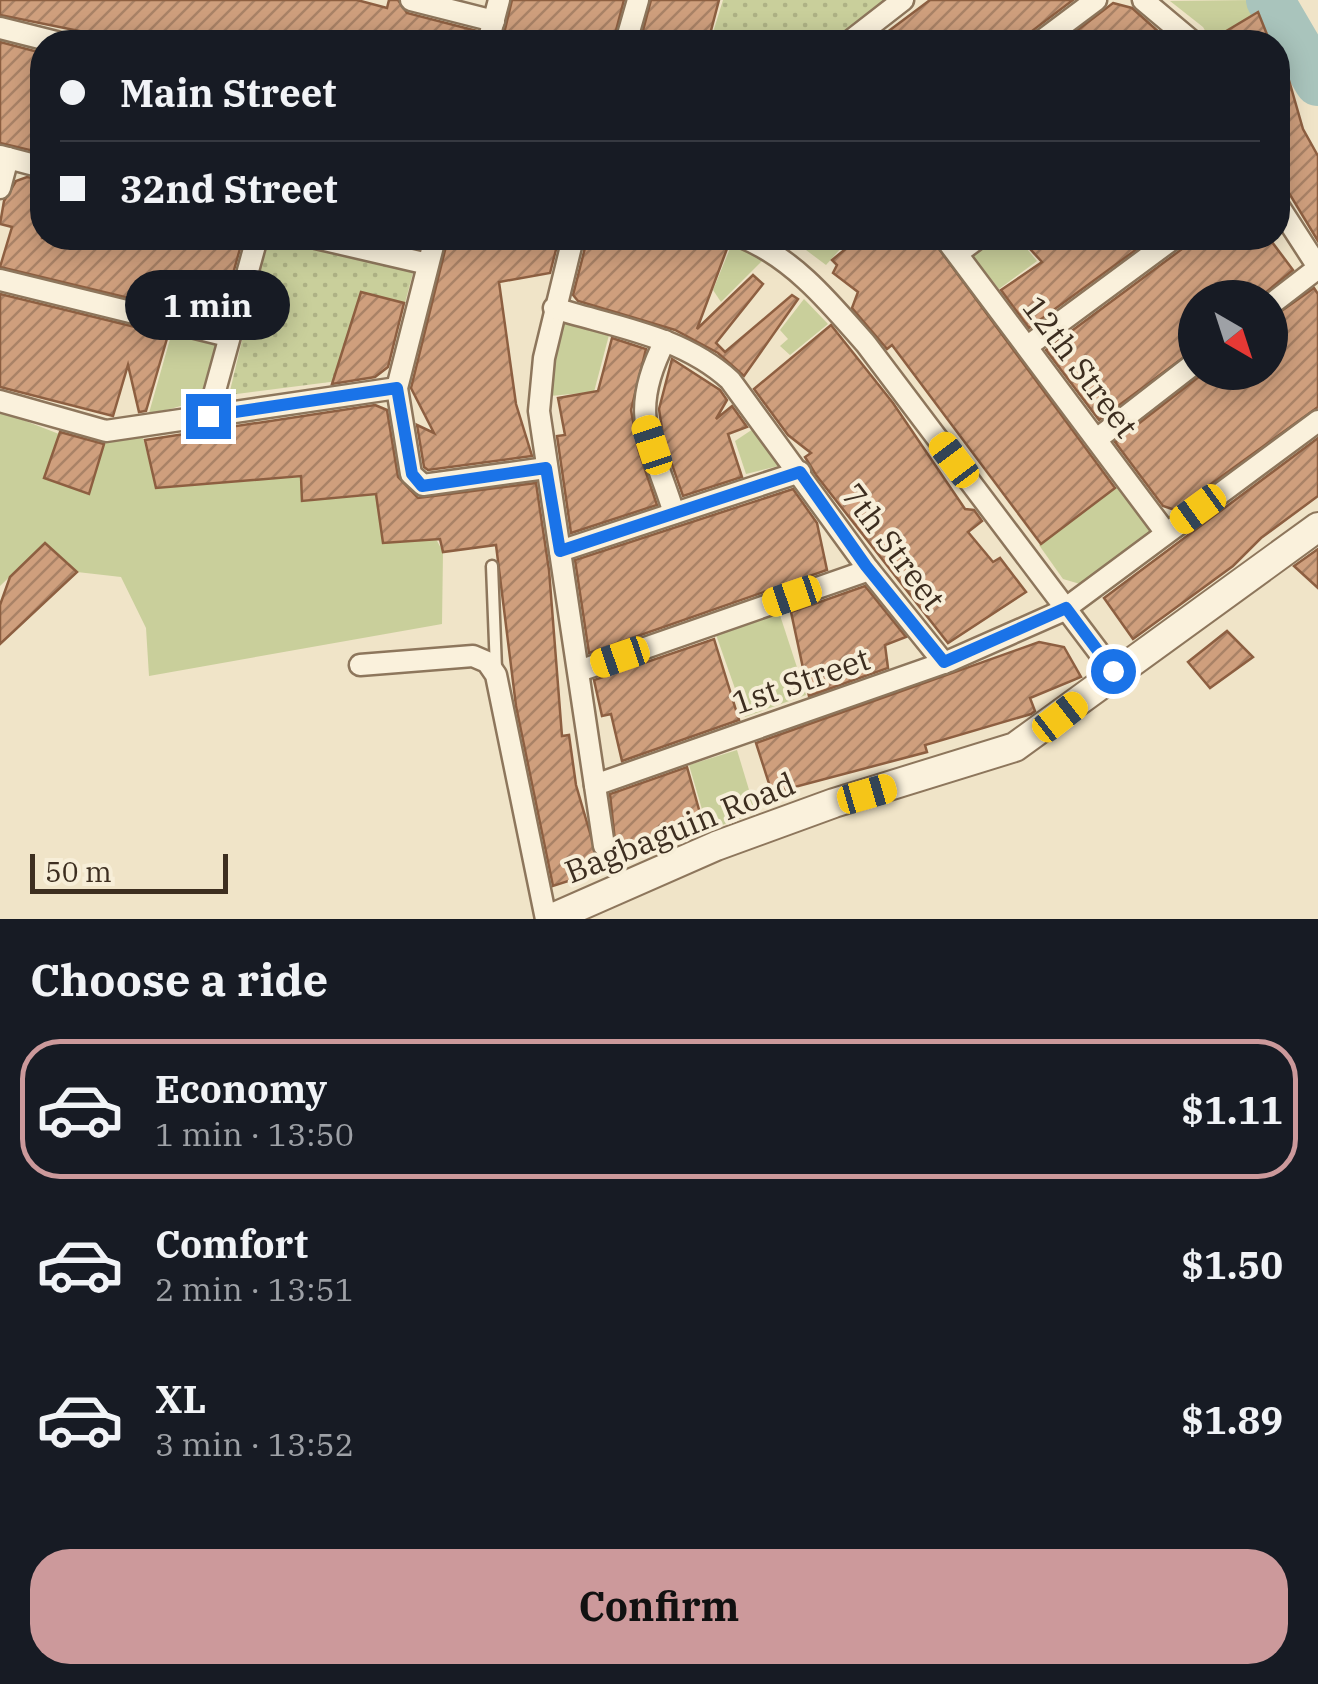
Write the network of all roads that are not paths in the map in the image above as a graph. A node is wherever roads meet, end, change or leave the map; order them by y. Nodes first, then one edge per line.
1 (411, 0) edge
2 (638, 0) edge
3 (902, 0) edge
4 (1096, 0) edge
5 (1143, 0) edge
6 (496, 10) edge
7 (0, 28) edge
8 (629, 30) edge
9 (864, 30) edge
10 (1056, 30) edge
11 (1179, 30) edge
12 (30, 36) edge
13 (4, 157) edge
14 (30, 164) edge
15 (0, 188) edge
16 (1290, 224) edge
17 (253, 250) edge
18 (368, 250) edge
19 (432, 250) edge
20 (570, 250) edge
21 (770, 250) edge
22 (955, 250) edge
23 (1158, 250) edge
24 (428, 264) junction
25 (1318, 267) edge
26 (0, 280) edge
27 (1288, 291) edge
28 (554, 308) junction
29 (228, 336) junction
30 (665, 341) junction
31 (1028, 346) junction
32 (1178, 376) edge
33 (397, 388) junction
34 (0, 401) edge
35 (208, 416) junction
36 (1318, 421) edge
37 (1097, 438) junction
38 (546, 468) junction
39 (800, 472) junction
40 (674, 513) junction
41 (1318, 527) edge
42 (1166, 533) junction
43 (560, 551) junction
44 (492, 566) dead end
45 (869, 570) junction
46 (1066, 608) junction
47 (944, 662) junction
48 (360, 664) dead end
49 (579, 671) junction
50 (496, 675) junction
51 (1116, 675) junction
52 (596, 785) junction
53 (604, 846) dead end
54 (548, 919) edge

1 - 6 street
2 - 8 street
3 - 9 street
4 - 10 street
5 - 11 street
7 - 12 street
13 - 14 street
13 - 15 street
16 - 25 street
17 - 29 street
18 - 24 street
19 - 24 street
20 - 28 street
21 - 46 street
22 - 31 street, 12th Street
23 - 31 street
24 - 33 street
25 - 27 street
26 - 29 street
28 - 30 street, 7th Street
28 - 38 street
29 - 35 street
30 - 39 street, 7th Street
30 - 40 street
31 - 37 street, 12th Street
32 - 37 street
33 - 35 street
33 - 38 street
34 - 35 street
36 - 42 street, 1st Street
37 - 42 street, 12th Street
38 - 43 street
39 - 40 street
39 - 45 street, 7th Street
40 - 43 street
41 - 51 street, Bagbaguin Road
42 - 46 street, 1st Street
43 - 49 street
44 - 50 lane
45 - 47 street, 7th Street
45 - 49 street
46 - 47 street, 1st Street
46 - 51 street
47 - 52 street, 1st Street
48 - 50 street
49 - 52 street
50 - 54 street
51 - 54 street, Bagbaguin Road
52 - 53 street

